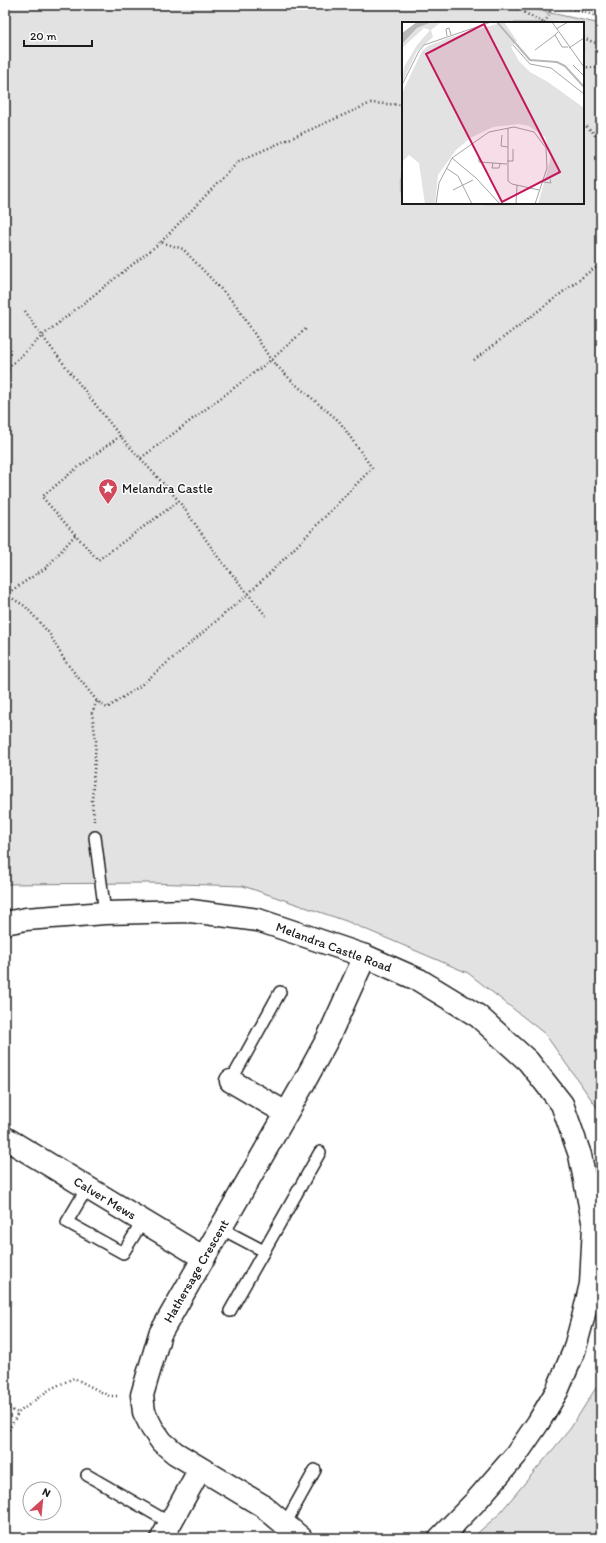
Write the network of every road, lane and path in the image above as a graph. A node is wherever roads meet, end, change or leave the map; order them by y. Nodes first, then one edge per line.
1 (510, 5) edge
2 (553, 5) edge
3 (558, 5) edge
4 (601, 18) edge
5 (542, 22) edge
6 (544, 22) edge
7 (584, 38) edge
8 (601, 45) edge
9 (584, 66) edge
10 (601, 68) edge
11 (402, 104) edge
12 (584, 125) edge
13 (601, 144) edge
14 (161, 242) junction
15 (601, 266) edge
16 (25, 311) dead end
17 (307, 328) dead end
18 (42, 336) junction
19 (271, 360) junction
20 (474, 360) dead end
21 (5, 371) edge
22 (120, 436) junction
23 (140, 458) junction
24 (179, 501) junction
25 (76, 534) junction
26 (5, 594) edge
27 (248, 594) junction
28 (267, 617) dead end
29 (97, 701) junction
30 (95, 837) joint
31 (105, 913) junction
32 (5, 923) edge
33 (365, 956) junction
34 (280, 992) dead end
35 (231, 1081) joint
36 (286, 1113) junction
37 (5, 1138) edge
38 (320, 1152) dead end
39 (87, 1188) junction
40 (143, 1221) junction
41 (220, 1228) junction
42 (264, 1251) junction
43 (204, 1258) junction
44 (230, 1311) dead end
45 (142, 1395) junction
46 (5, 1407) edge
47 (18, 1413) junction
48 (5, 1437) edge
49 (200, 1468) junction
50 (315, 1470) dead end
51 (87, 1475) dead end
52 (285, 1524) junction
53 (166, 1531) edge
54 (301, 1538) edge
55 (440, 1538) edge

1 - 5 path
2 - 6 path
3 - 4 path
7 - 8 path
9 - 10 path
11 - 14 path
12 - 13 path
14 - 18 path
14 - 19 path
15 - 20 path
16 - 18 path
17 - 19 path
18 - 21 path
18 - 22 path
19 - 23 path
19 - 27 path
22 - 23 path
22 - 25 path
23 - 24 path
24 - 25 path
24 - 27 path
25 - 26 path
26 - 29 path
27 - 28 path
27 - 29 path
29 - 30 path
30 - 31 lane
31 - 32 street, Melandra Castle Road
31 - 33 street, Melandra Castle Road
33 - 36 street, Hathersage Crescent
33 - 55 street, Melandra Castle Road
34 - 35 lane
35 - 36 street
36 - 41 street, Hathersage Crescent
37 - 39 street, Calver Mews
38 - 42 lane
39 - 40 street, Calver Mews
39 - 40 lane
40 - 43 street, Calver Mews
41 - 42 lane
41 - 43 street, Hathersage Crescent
42 - 44 lane
43 - 45 street, Hathersage Crescent
45 - 47 path
45 - 49 street, Hathersage Crescent
46 - 47 path
47 - 48 path
49 - 52 street, Hathersage Crescent
49 - 53 street
50 - 52 lane
51 - 53 lane
52 - 54 street, Hathersage Crescent

